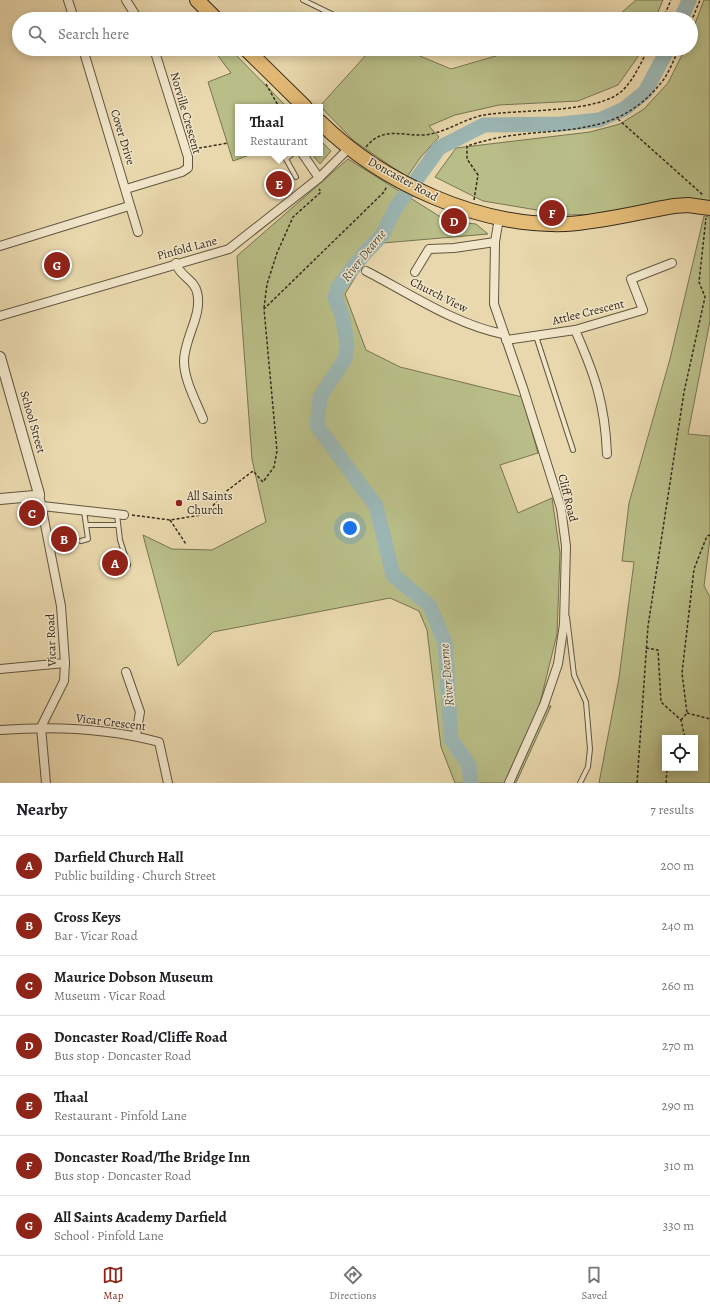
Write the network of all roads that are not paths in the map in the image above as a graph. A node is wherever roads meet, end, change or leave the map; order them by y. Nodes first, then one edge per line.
1 (78, 0) edge
2 (126, 0) edge
3 (197, 0) edge
4 (303, 0) edge
5 (69, 1) edge
6 (72, 12) edge
7 (134, 12) edge
8 (209, 12) edge
9 (328, 12) edge
10 (85, 56) edge
11 (156, 56) edge
12 (253, 56) edge
13 (301, 104) edge
14 (323, 125) edge
15 (354, 151) junction
16 (290, 156) edge
17 (304, 156) edge
18 (296, 177) dead end
19 (316, 180) junction
20 (126, 189) junction
21 (708, 205) edge
22 (130, 206) junction
23 (499, 218) junction
24 (138, 232) dead end
25 (495, 242) junction
26 (0, 246) edge
27 (672, 263) dead end
28 (176, 264) junction
29 (366, 271) dead end
30 (415, 272) dead end
31 (0, 316) edge
32 (575, 330) junction
33 (536, 336) junction
34 (505, 337) junction
35 (0, 357) edge
36 (203, 419) dead end
37 (573, 450) dead end
38 (607, 454) dead end
39 (39, 494) junction
40 (0, 499) edge
41 (42, 506) junction
42 (84, 511) junction
43 (121, 514) joint
44 (118, 524) junction
45 (86, 525) junction
46 (81, 542) dead end
47 (128, 565) dead end
48 (564, 611) junction
49 (64, 663) junction
50 (0, 669) edge
51 (126, 672) dead end
52 (41, 727) junction
53 (0, 730) edge
54 (136, 736) junction
55 (46, 783) edge
56 (168, 783) edge
57 (509, 783) edge
58 (580, 783) edge

1 - 5 street
2 - 7 street
3 - 8 highway
4 - 9 lane
5 - 6 street
10 - 20 street, Cover Drive
11 - 20 street, Norville Crescent
12 - 13 highway
14 - 15 highway, Doncaster Road
15 - 19 street, Pinfold Lane
15 - 23 highway, Doncaster Road
16 - 18 lane
17 - 19 street
19 - 28 street, Pinfold Lane
20 - 22 street, Cover Drive
21 - 23 highway, Doncaster Road
22 - 24 street, Cover Drive
22 - 26 street
23 - 25 street, Cliff Road
25 - 30 street
25 - 34 street, Cliff Road
27 - 32 street, Attlee Crescent
28 - 31 street, Pinfold Lane
28 - 36 street
29 - 34 street, Church View
32 - 33 street, Attlee Crescent
32 - 38 street
33 - 34 street, Attlee Crescent
33 - 37 lane
34 - 48 street, Cliff Road
35 - 39 street, School Street
39 - 40 street
39 - 41 street, Vicar Road
41 - 42 street
41 - 49 street, Vicar Road
42 - 43 street
42 - 45 lane
43 - 44 lane
44 - 45 lane
44 - 47 lane
45 - 46 lane
48 - 57 street, Cliff Road
48 - 58 lane
49 - 50 street
49 - 52 street, Vicar Road
51 - 54 street
52 - 53 street, Vicar Crescent
52 - 54 street, Vicar Crescent
52 - 55 street
54 - 56 street, Vicar Crescent

